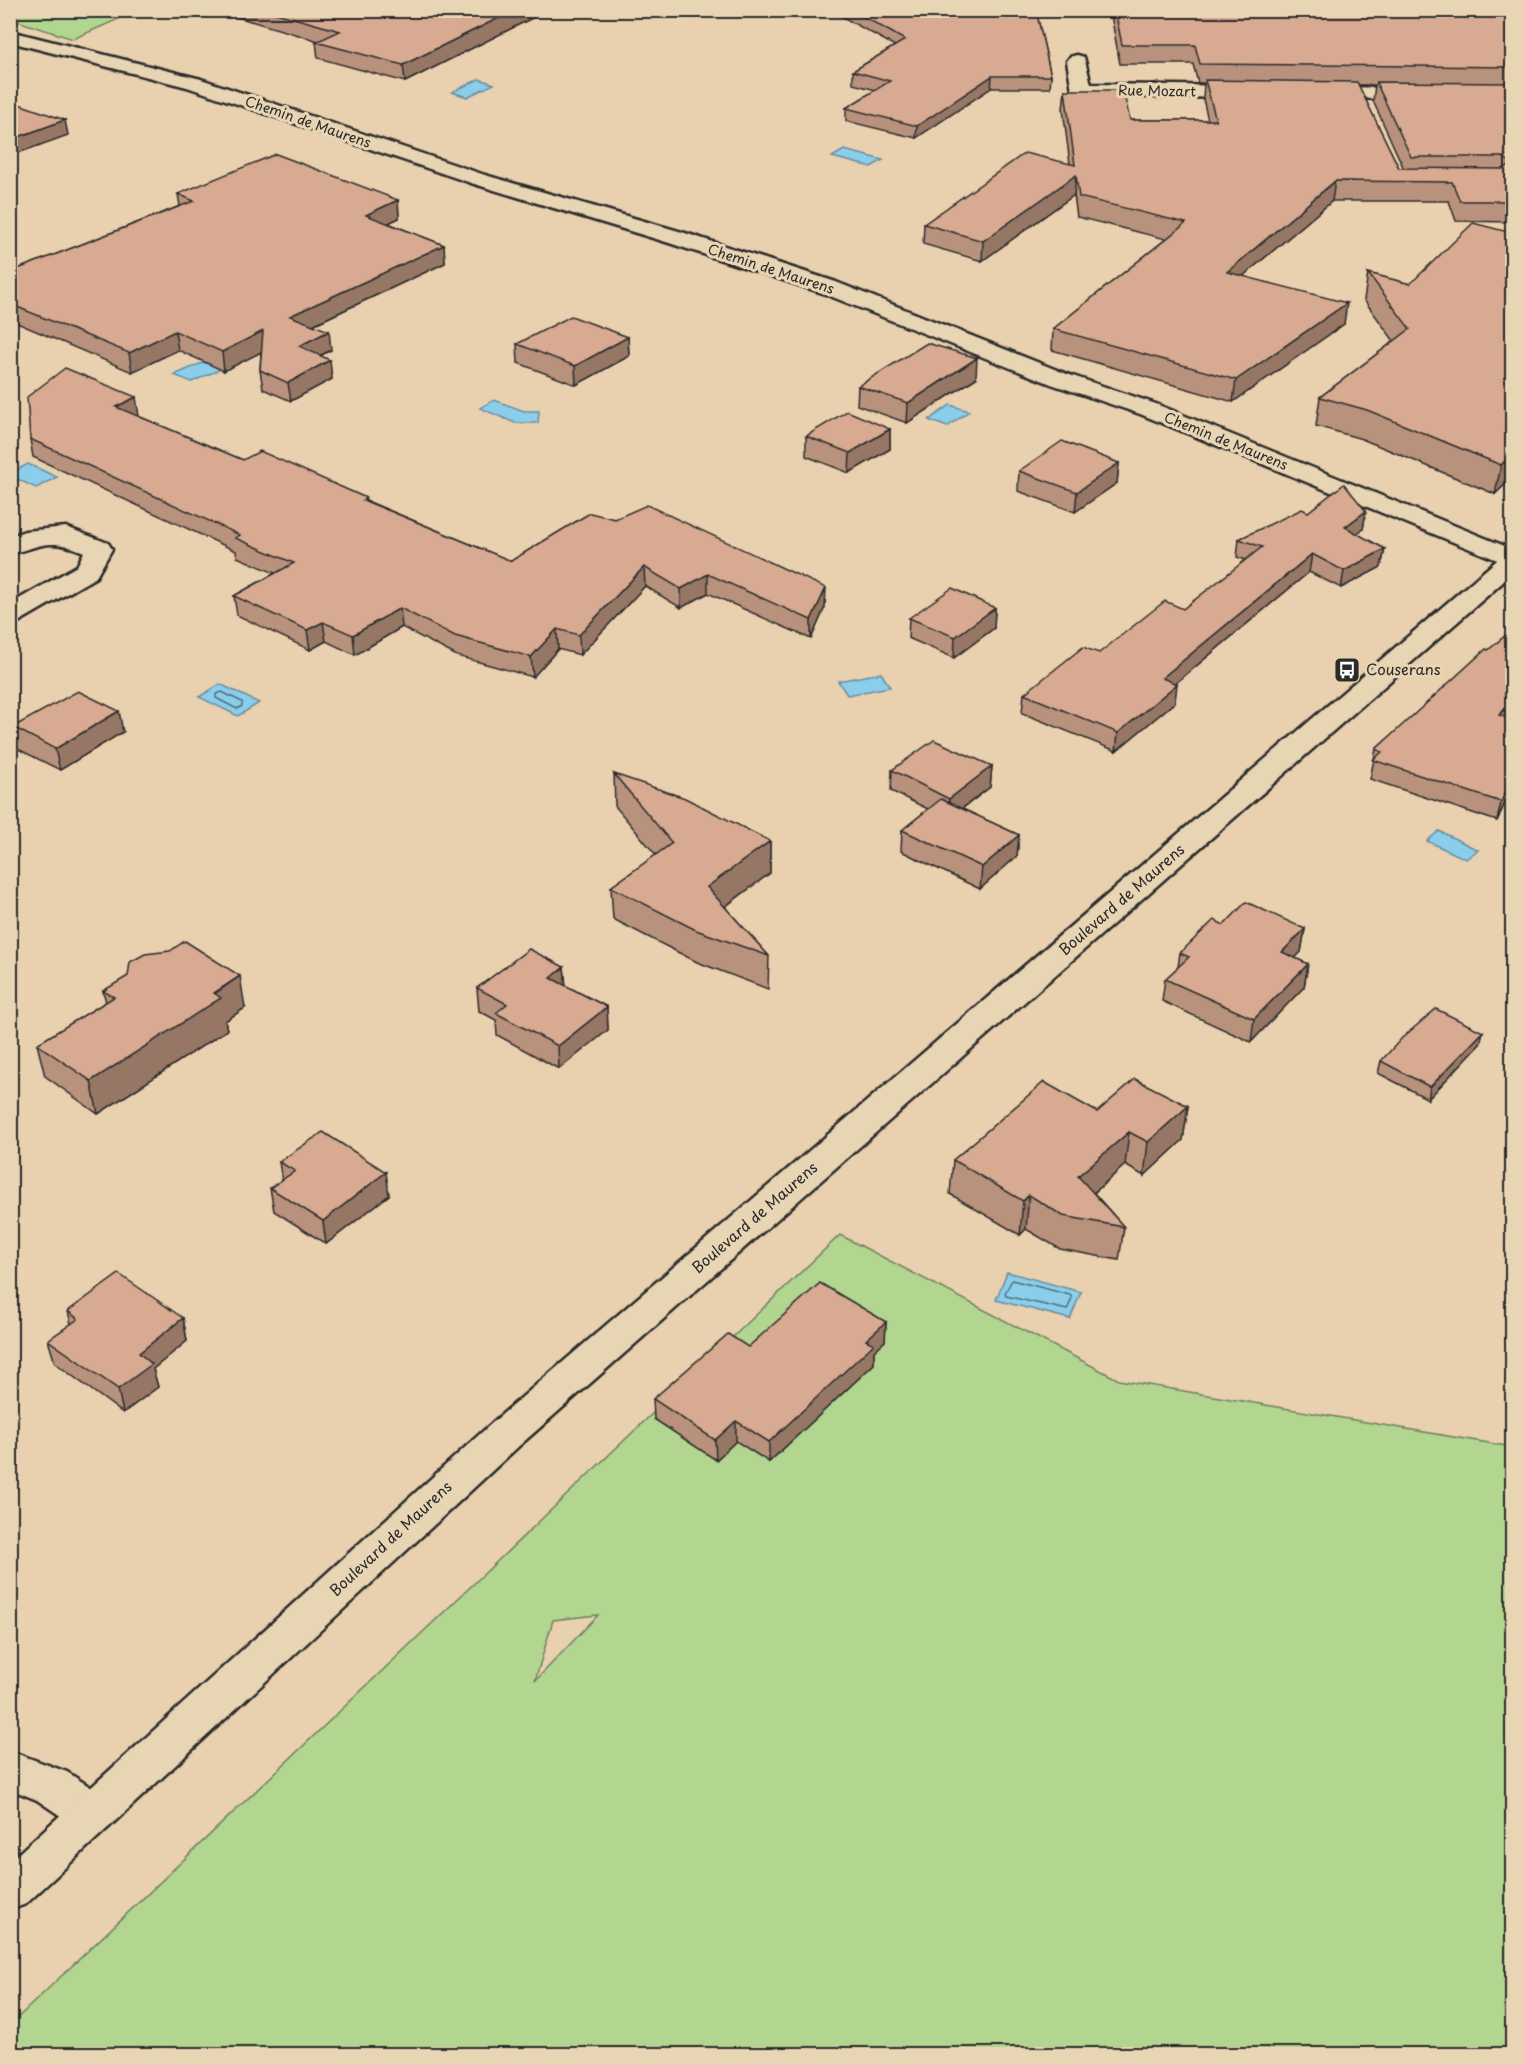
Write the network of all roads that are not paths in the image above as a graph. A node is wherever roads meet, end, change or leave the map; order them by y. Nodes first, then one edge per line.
1 (10, 36) edge
2 (1077, 62) dead end
3 (1268, 93) edge
4 (1302, 93) edge
5 (1442, 94) edge
6 (18, 542) edge
7 (1512, 560) edge
8 (10, 615) edge
9 (10, 1770) edge
10 (93, 1813) junction
11 (10, 1890) edge

1 - 7 street, Chemin de Maurens
2 - 3 street, Rue Mozart
4 - 5 street
6 - 8 street
7 - 10 street, Boulevard de Maurens
9 - 10 street
10 - 11 street, Boulevard de Maurens

